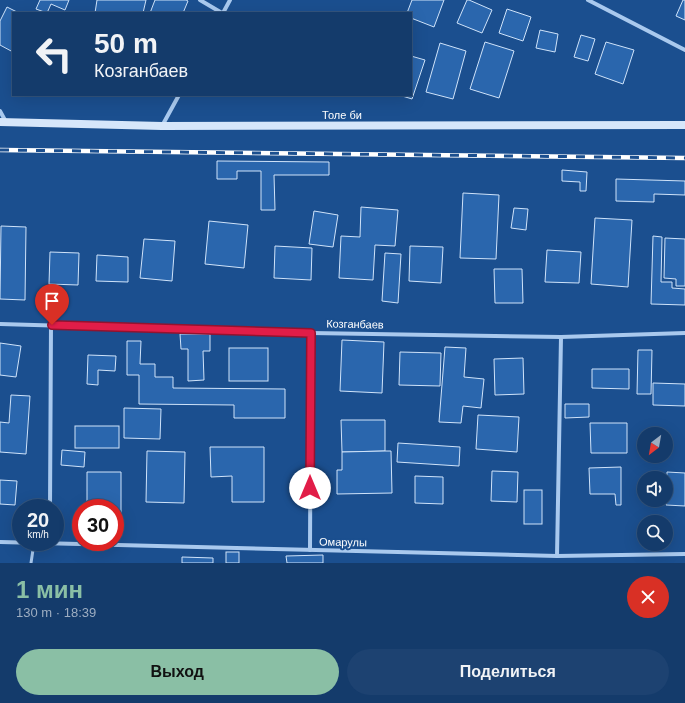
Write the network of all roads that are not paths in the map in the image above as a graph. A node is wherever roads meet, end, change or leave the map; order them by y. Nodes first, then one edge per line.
1 (200, 0) edge
2 (230, 0) edge
3 (588, 0) edge
4 (221, 12) edge
5 (224, 12) edge
6 (685, 50) edge
7 (177, 96) edge
8 (0, 111) edge
9 (3, 122) edge
10 (685, 125) edge
11 (162, 126) junction
12 (0, 324) edge
13 (52, 325) junction
14 (311, 333) junction
15 (685, 333) edge
16 (561, 337) junction
17 (50, 499) edge
18 (0, 542) edge
19 (12, 542) edge
20 (64, 543) edge
21 (310, 550) junction
22 (33, 551) edge
23 (685, 554) edge
24 (557, 556) junction
25 (31, 563) edge

1 - 4 street
2 - 5 street
3 - 6 street
7 - 11 street
8 - 9 street
9 - 11 main road, Толе би
10 - 11 main road, Толе би
12 - 13 street, Козганбаев
13 - 14 street, Козганбаев
13 - 17 street
14 - 16 street, Козганбаев
14 - 21 street
15 - 16 street, Козганбаев
16 - 24 street
18 - 19 street, Омарулы
20 - 21 street, Омарулы
21 - 24 street, Омарулы
22 - 25 lane
23 - 24 street, Омарулы

